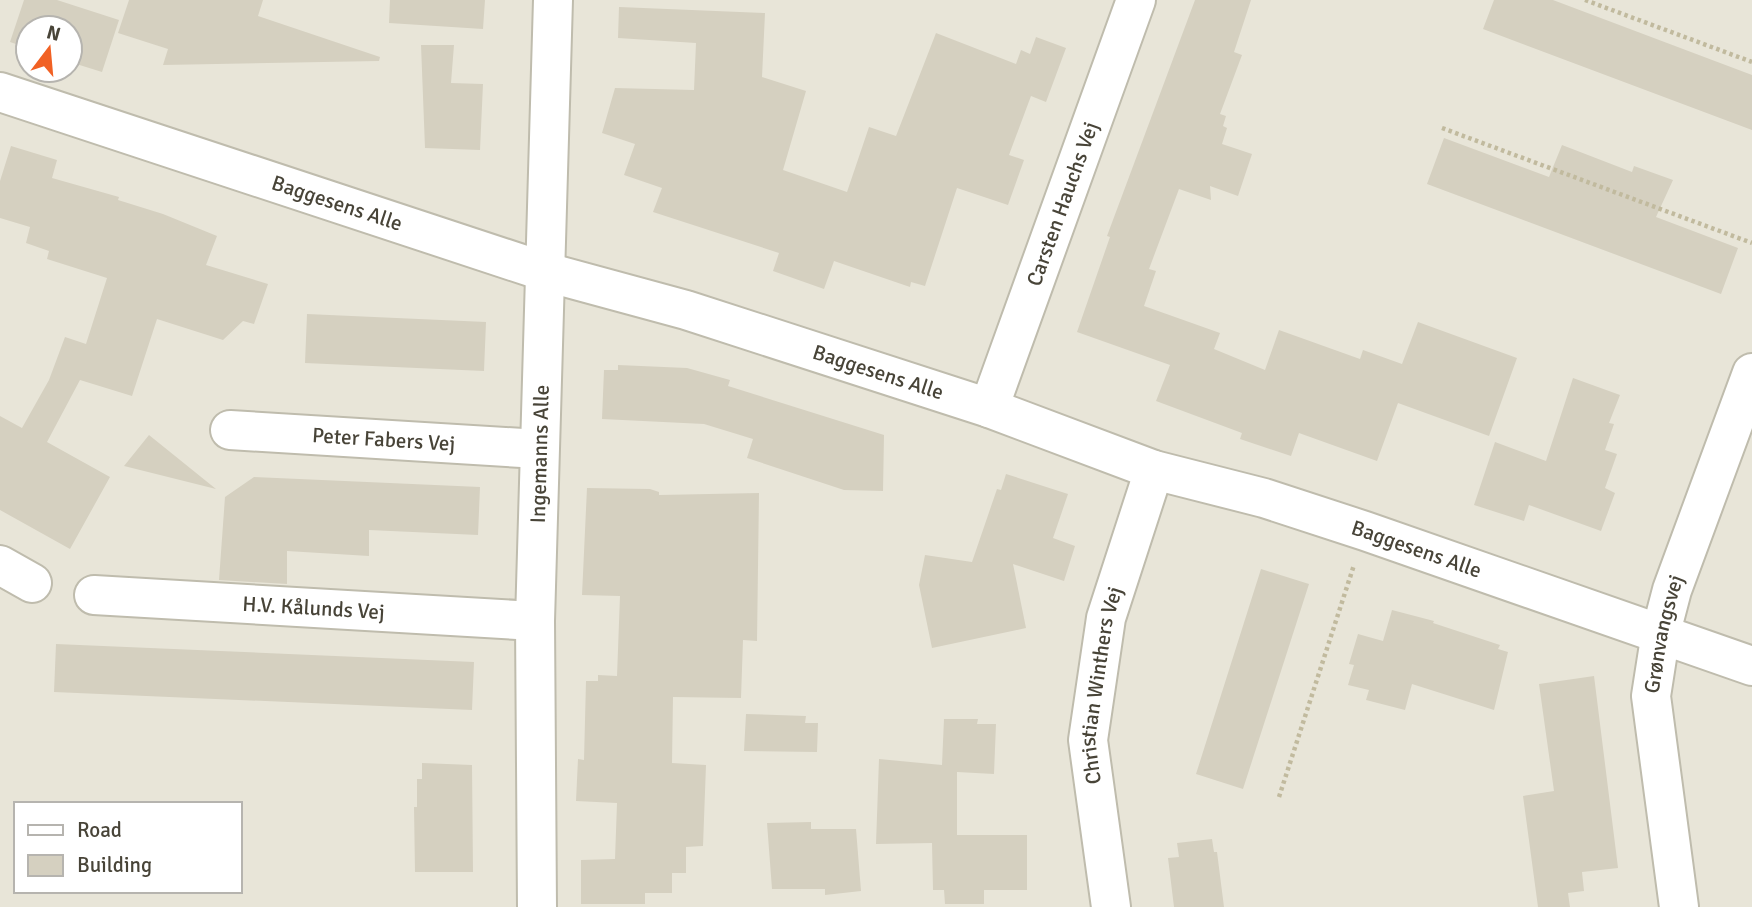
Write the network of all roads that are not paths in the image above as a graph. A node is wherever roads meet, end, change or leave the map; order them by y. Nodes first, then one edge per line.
1 (553, 0) edge
2 (1136, 0) edge
3 (0, 92) edge
4 (546, 272) junction
5 (1752, 373) edge
6 (989, 408) junction
7 (230, 430) dead end
8 (539, 449) junction
9 (1154, 470) junction
10 (94, 596) dead end
11 (535, 621) junction
12 (1661, 632) junction
13 (1752, 666) edge
14 (537, 907) edge
15 (1111, 907) edge
16 (1679, 907) edge

1 - 4 street, Ingemanns Alle
2 - 6 street, Carsten Hauchs Vej
3 - 4 street, Baggesens Alle
4 - 6 street, Baggesens Alle
4 - 8 street, Ingemanns Alle
5 - 12 street, Grønvangsvej
6 - 9 street, Baggesens Alle
7 - 8 street, Peter Fabers Vej
8 - 11 street, Ingemanns Alle
9 - 12 street, Baggesens Alle
9 - 15 street, Christian Winthers Vej
10 - 11 street, H.V. Kålunds Vej
11 - 14 street, Ingemanns Alle
12 - 13 street, Baggesens Alle
12 - 16 street, Grønvangsvej

